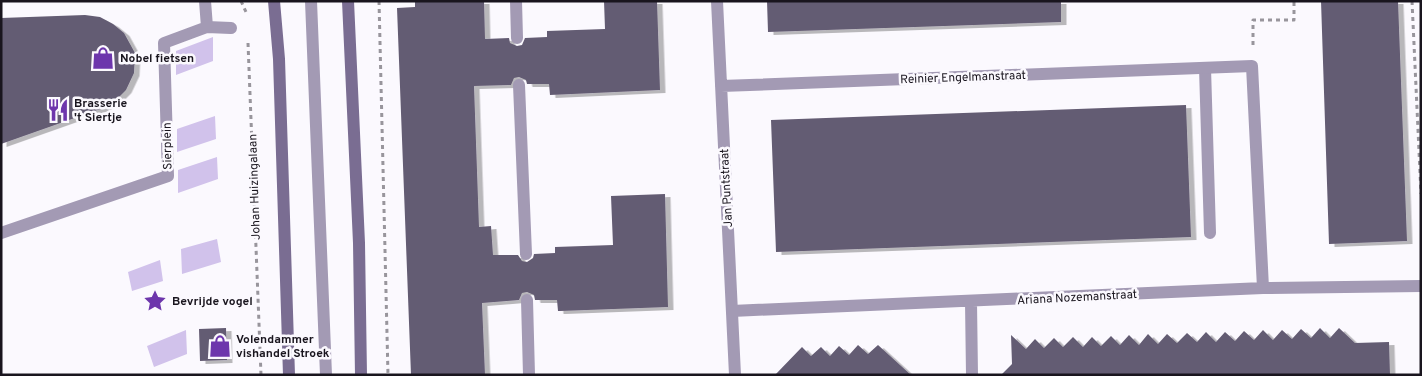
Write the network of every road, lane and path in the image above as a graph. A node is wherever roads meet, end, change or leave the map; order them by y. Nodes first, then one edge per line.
1 (205, 1) edge
2 (241, 1) edge
3 (274, 1) edge
4 (311, 1) edge
5 (348, 1) edge
6 (379, 1) edge
7 (516, 1) edge
8 (717, 1) edge
9 (1294, 1) edge
10 (1412, 1) edge
11 (247, 15) dead end
12 (207, 28) junction
13 (231, 28) dead end
14 (248, 35) dead end
15 (517, 38) dead end
16 (1252, 66) junction
17 (1205, 68) junction
18 (519, 84) dead end
19 (722, 86) junction
20 (1421, 194) edge
21 (1, 233) edge
22 (1210, 233) dead end
23 (526, 254) dead end
24 (1421, 286) edge
25 (1263, 288) junction
26 (527, 300) dead end
27 (971, 302) junction
28 (732, 311) junction
29 (261, 375) edge
30 (289, 375) edge
31 (326, 375) edge
32 (361, 375) edge
33 (388, 375) edge
34 (529, 375) edge
35 (735, 375) edge
36 (972, 375) edge

1 - 12 street
2 - 11 path
3 - 30 main road
4 - 31 street
5 - 32 main road
6 - 33 path
7 - 15 street
8 - 19 street, Jan Puntstraat
9 - 16 path
10 - 20 path
12 - 13 street
12 - 21 street, Sierplein
14 - 29 path, Johan Huizingalaan
16 - 17 street, Reinier Engelmanstraat
16 - 25 street
17 - 19 street, Reinier Engelmanstraat
17 - 22 street
18 - 23 street
19 - 28 street, Jan Puntstraat
24 - 25 street, Ariana Nozemanstraat
25 - 27 street, Ariana Nozemanstraat
26 - 34 street
27 - 28 street, Ariana Nozemanstraat
27 - 36 street
28 - 35 street, Jan Puntstraat

